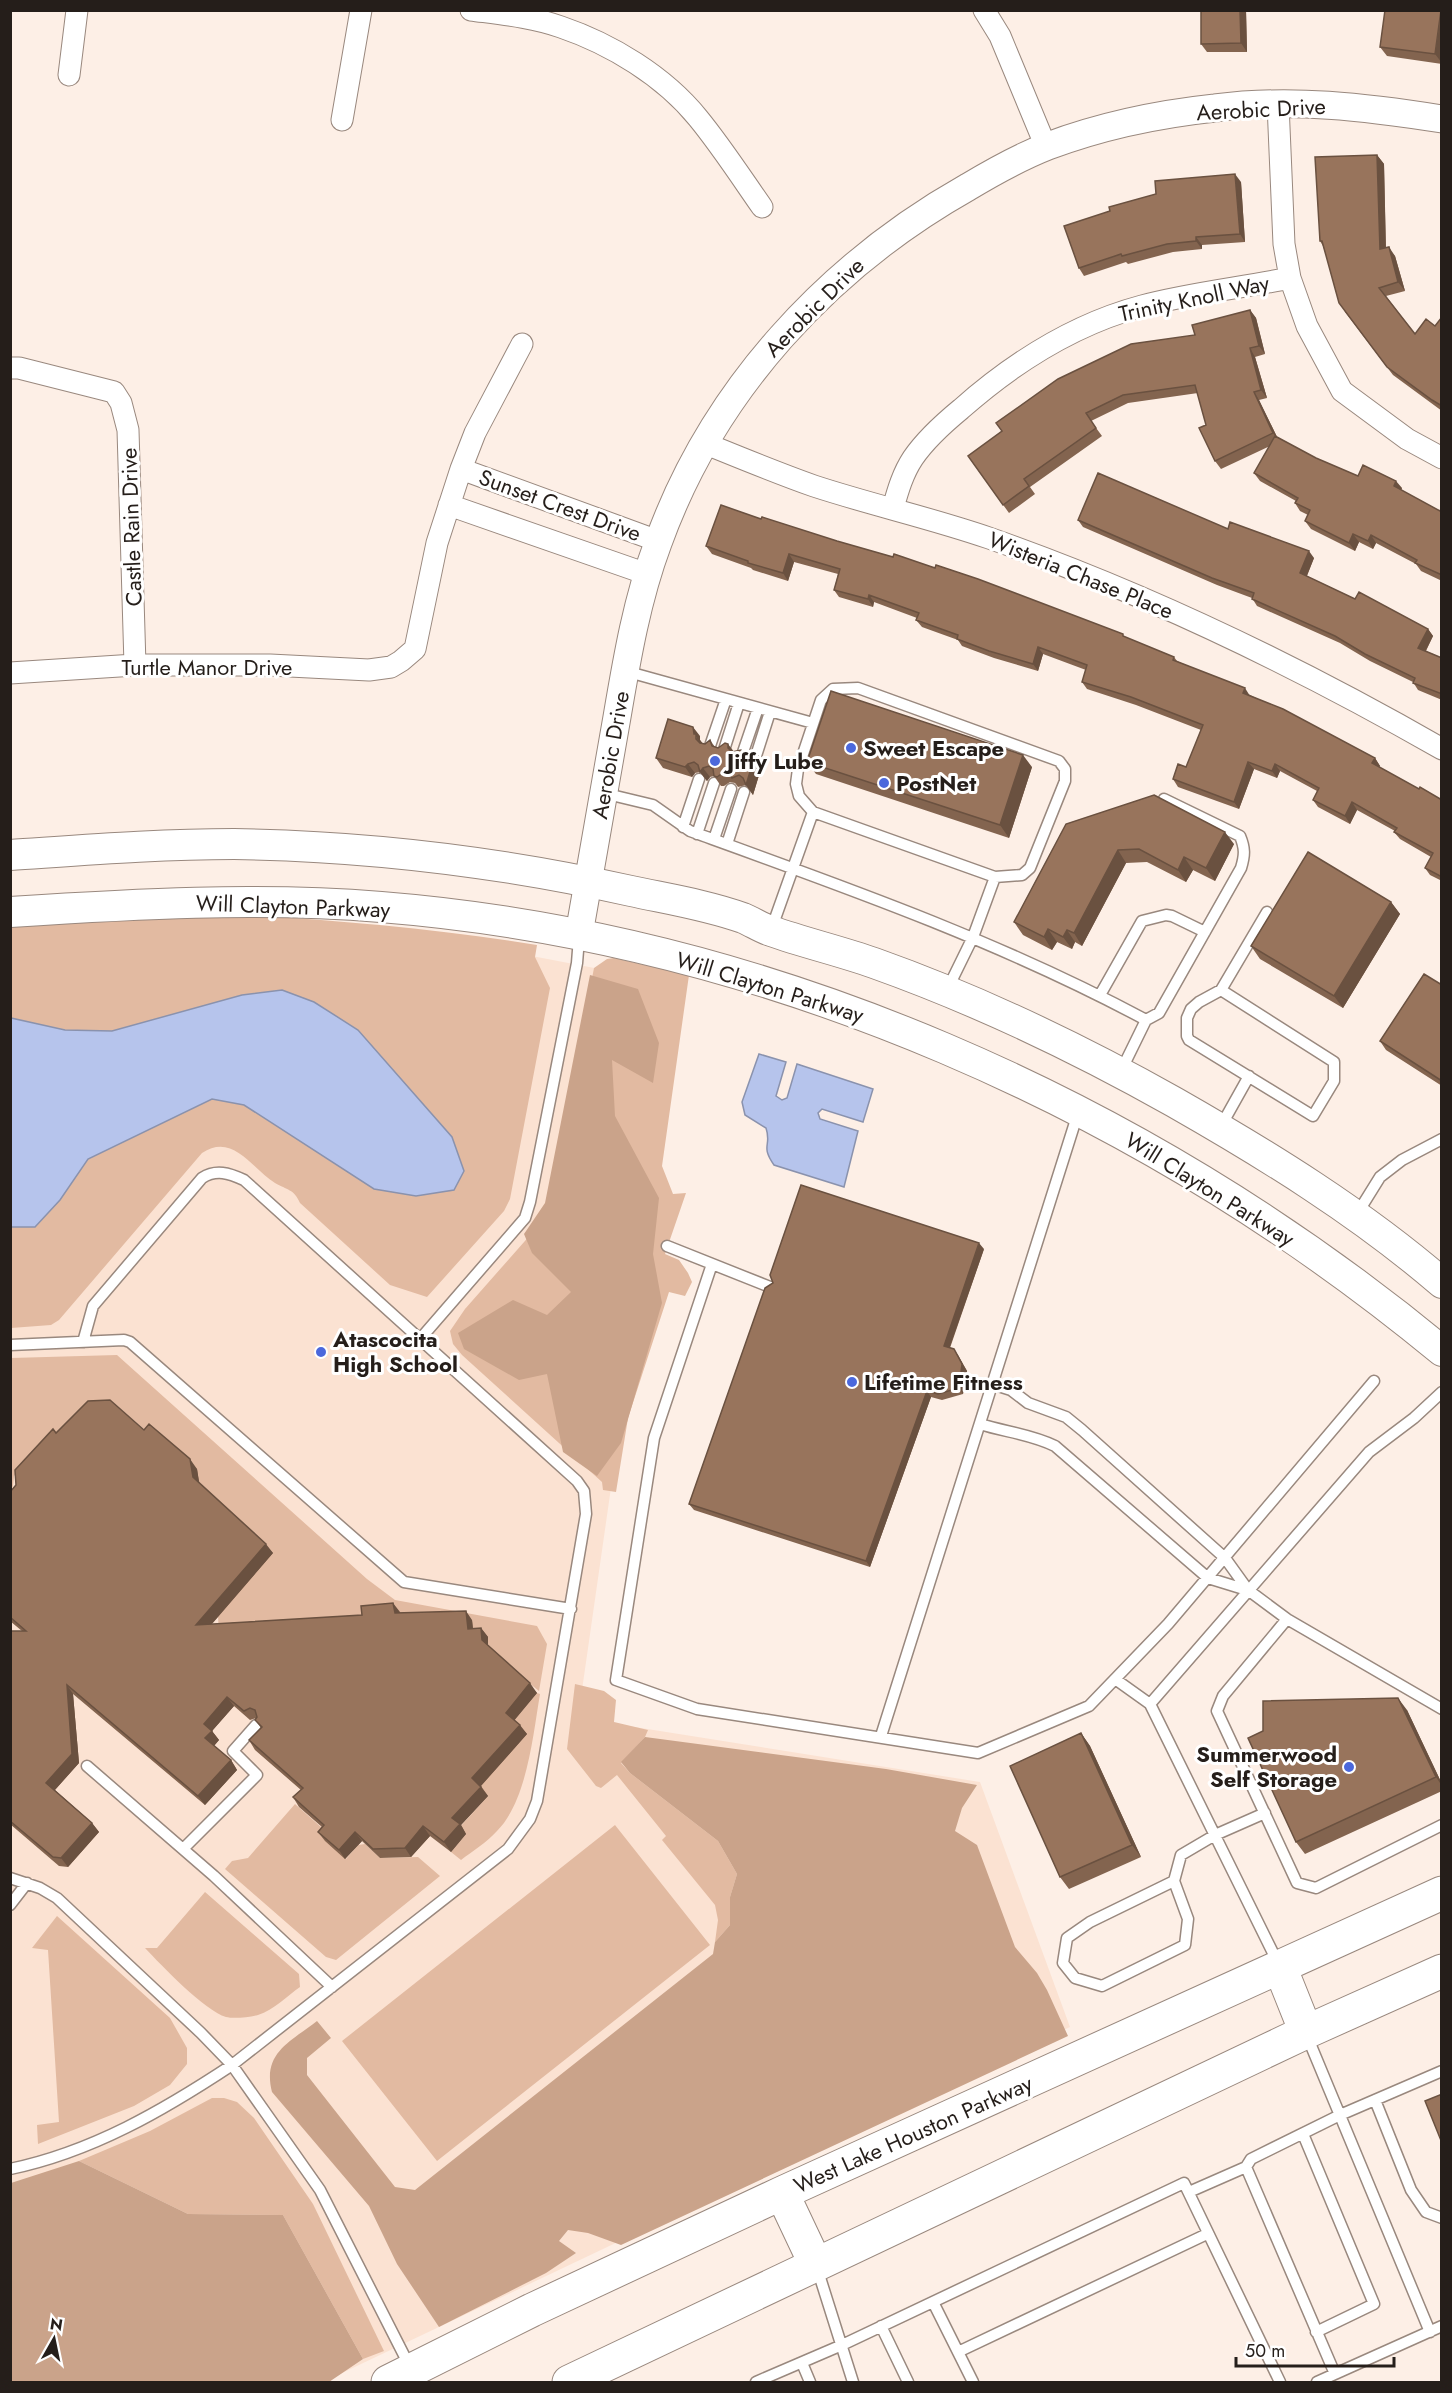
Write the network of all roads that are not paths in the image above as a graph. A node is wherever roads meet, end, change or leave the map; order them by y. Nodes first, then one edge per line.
1 (77, 10) edge
2 (361, 10) edge
3 (471, 10) edge
4 (984, 10) edge
5 (69, 75) dead end
6 (1278, 104) junction
7 (1442, 119) edge
8 (342, 120) dead end
9 (1046, 147) junction
10 (762, 207) dead end
11 (1290, 278) junction
12 (522, 345) dead end
13 (10, 368) edge
14 (704, 443) junction
15 (1442, 458) edge
16 (461, 470) junction
17 (449, 505) junction
18 (893, 508) junction
19 (658, 541) junction
20 (647, 574) junction
21 (135, 665) junction
22 (625, 671) junction
23 (10, 673) edge
24 (726, 699) junction
25 (739, 703) junction
26 (758, 708) junction
27 (770, 712) junction
28 (813, 723) junction
29 (710, 746) edge
30 (1442, 749) edge
31 (724, 750) edge
32 (742, 755) edge
33 (755, 759) edge
34 (699, 779) edge
35 (714, 783) edge
36 (731, 789) edge
37 (744, 792) edge
38 (603, 794) junction
39 (1164, 799) edge
40 (813, 812) junction
41 (683, 827) junction
42 (697, 834) junction
43 (714, 839) junction
44 (727, 844) junction
45 (10, 855) edge
46 (793, 868) junction
47 (994, 878) junction
48 (589, 881) junction
49 (10, 912) edge
50 (1267, 912) dead end
51 (771, 931) junction
52 (1205, 932) junction
53 (579, 934) junction
54 (973, 937) junction
55 (1221, 990) junction
56 (946, 991) junction
57 (1100, 995) junction
58 (1146, 1020) junction
59 (1120, 1072) junction
60 (1249, 1077) junction
61 (1078, 1111) junction
62 (1219, 1128) junction
63 (1442, 1139) edge
64 (1355, 1217) junction
65 (668, 1246) dead end
66 (712, 1264) junction
67 (1442, 1283) edge
68 (770, 1287) edge
69 (421, 1338) junction
70 (83, 1342) junction
71 (10, 1345) edge
72 (1442, 1351) edge
73 (1374, 1381) dead end
74 (992, 1384) junction
75 (1442, 1392) edge
76 (980, 1424) junction
77 (1225, 1558) junction
78 (1208, 1578) junction
79 (1248, 1590) junction
80 (571, 1609) junction
81 (1287, 1619) junction
82 (1115, 1679) junction
83 (1150, 1704) junction
84 (1442, 1709) edge
85 (256, 1725) edge
86 (881, 1736) junction
87 (87, 1766) dead end
88 (1265, 1813) junction
89 (1442, 1825) edge
90 (1215, 1835) junction
91 (183, 1849) junction
92 (10, 1878) edge
93 (1174, 1881) junction
94 (27, 1883) junction
95 (1442, 1893) edge
96 (10, 1905) edge
97 (1280, 1967) junction
98 (1442, 1971) edge
99 (332, 1987) junction
100 (1306, 2032) junction
101 (232, 2065) junction
102 (1442, 2071) edge
103 (1375, 2100) junction
104 (1340, 2115) junction
105 (1303, 2134) junction
106 (1246, 2167) junction
107 (10, 2169) edge
108 (1189, 2192) junction
109 (782, 2193) junction
110 (1442, 2218) edge
111 (1207, 2234) junction
112 (816, 2265) junction
113 (933, 2302) junction
114 (881, 2326) junction
115 (1442, 2326) edge
116 (1316, 2332) junction
117 (1436, 2332) edge
118 (842, 2345) junction
119 (958, 2352) junction
120 (802, 2363) junction
121 (1335, 2374) junction
122 (405, 2378) edge
123 (569, 2382) edge
124 (756, 2382) edge
125 (810, 2382) edge
126 (853, 2382) edge
127 (908, 2382) edge
128 (973, 2382) edge
129 (1280, 2382) edge
130 (1317, 2382) edge

1 - 5 street
2 - 8 street
3 - 10 street
4 - 9 street
6 - 7 street, Aerobic Drive
6 - 9 street, Aerobic Drive
6 - 11 street
9 - 14 street, Aerobic Drive
11 - 15 street
11 - 18 street, Trinity Knoll Way
12 - 16 street
13 - 21 street, Castle Rain Drive
14 - 18 street, Wisteria Chase Place
14 - 19 street, Aerobic Drive
16 - 17 street
16 - 19 street, Sunset Crest Drive
17 - 20 street, Sunset Crest Drive
17 - 21 street, Turtle Manor Drive
18 - 30 street, Wisteria Chase Place
19 - 20 street, Aerobic Drive
20 - 22 street, Aerobic Drive
21 - 23 street, Turtle Manor Drive
22 - 24 lane
22 - 38 street, Aerobic Drive
24 - 25 lane
24 - 29 lane
25 - 26 lane
25 - 31 lane
26 - 27 lane
26 - 32 lane
27 - 28 lane
27 - 33 lane
28 - 40 lane
28 - 47 lane
34 - 41 lane
35 - 42 lane
36 - 43 lane
37 - 44 lane
38 - 41 lane
38 - 48 street, Aerobic Drive
39 - 52 lane
40 - 46 lane
40 - 47 lane
41 - 42 lane
42 - 43 lane
43 - 44 lane
44 - 46 lane
45 - 48 main road
46 - 51 lane
46 - 54 lane
47 - 54 lane
48 - 51 main road
48 - 53 street, Aerobic Drive
49 - 53 main road, Will Clayton Parkway
50 - 55 lane
51 - 56 main road
52 - 57 lane
52 - 58 lane
53 - 61 main road, Will Clayton Parkway
53 - 69 lane
54 - 56 lane
54 - 57 lane
55 - 60 lane
55 - 60 lane
56 - 59 main road
57 - 58 lane
58 - 59 lane
59 - 62 main road
60 - 62 lane
61 - 72 main road, Will Clayton Parkway
61 - 74 lane
62 - 64 main road
63 - 64 lane
64 - 67 main road
65 - 66 lane
66 - 68 lane
66 - 86 lane
69 - 70 lane
69 - 80 lane
70 - 71 lane
70 - 80 lane
73 - 77 lane
74 - 76 lane
74 - 77 lane
75 - 79 lane
76 - 78 lane
76 - 86 lane
77 - 78 lane
77 - 79 lane
78 - 79 lane
78 - 82 lane
79 - 81 lane
79 - 83 lane
80 - 99 lane
81 - 84 lane
81 - 88 lane
82 - 83 lane
82 - 86 lane
83 - 90 lane
85 - 91 lane
87 - 91 lane
88 - 89 lane
88 - 90 lane
90 - 93 lane
90 - 97 lane
91 - 99 lane
92 - 94 lane
93 - 93 lane
94 - 96 lane
94 - 101 lane
95 - 97 main road, West Lake Houston Parkway
97 - 100 main road
97 - 109 main road, West Lake Houston Parkway
98 - 100 main road
99 - 101 lane
100 - 104 lane
100 - 112 main road
101 - 107 lane
101 - 122 lane
102 - 103 lane
103 - 104 lane
103 - 110 lane
104 - 105 lane
104 - 117 lane
105 - 106 lane
105 - 116 lane
106 - 108 lane
106 - 116 lane
108 - 111 lane
108 - 113 lane
109 - 112 main road
109 - 122 main road, West Lake Houston Parkway
111 - 119 lane
111 - 129 lane
112 - 118 lane
112 - 123 main road
113 - 114 lane
113 - 119 lane
114 - 118 lane
114 - 127 lane
115 - 117 lane
116 - 121 lane
117 - 121 lane
118 - 120 lane
118 - 126 lane
119 - 128 lane
120 - 124 lane
120 - 125 lane
121 - 130 lane

